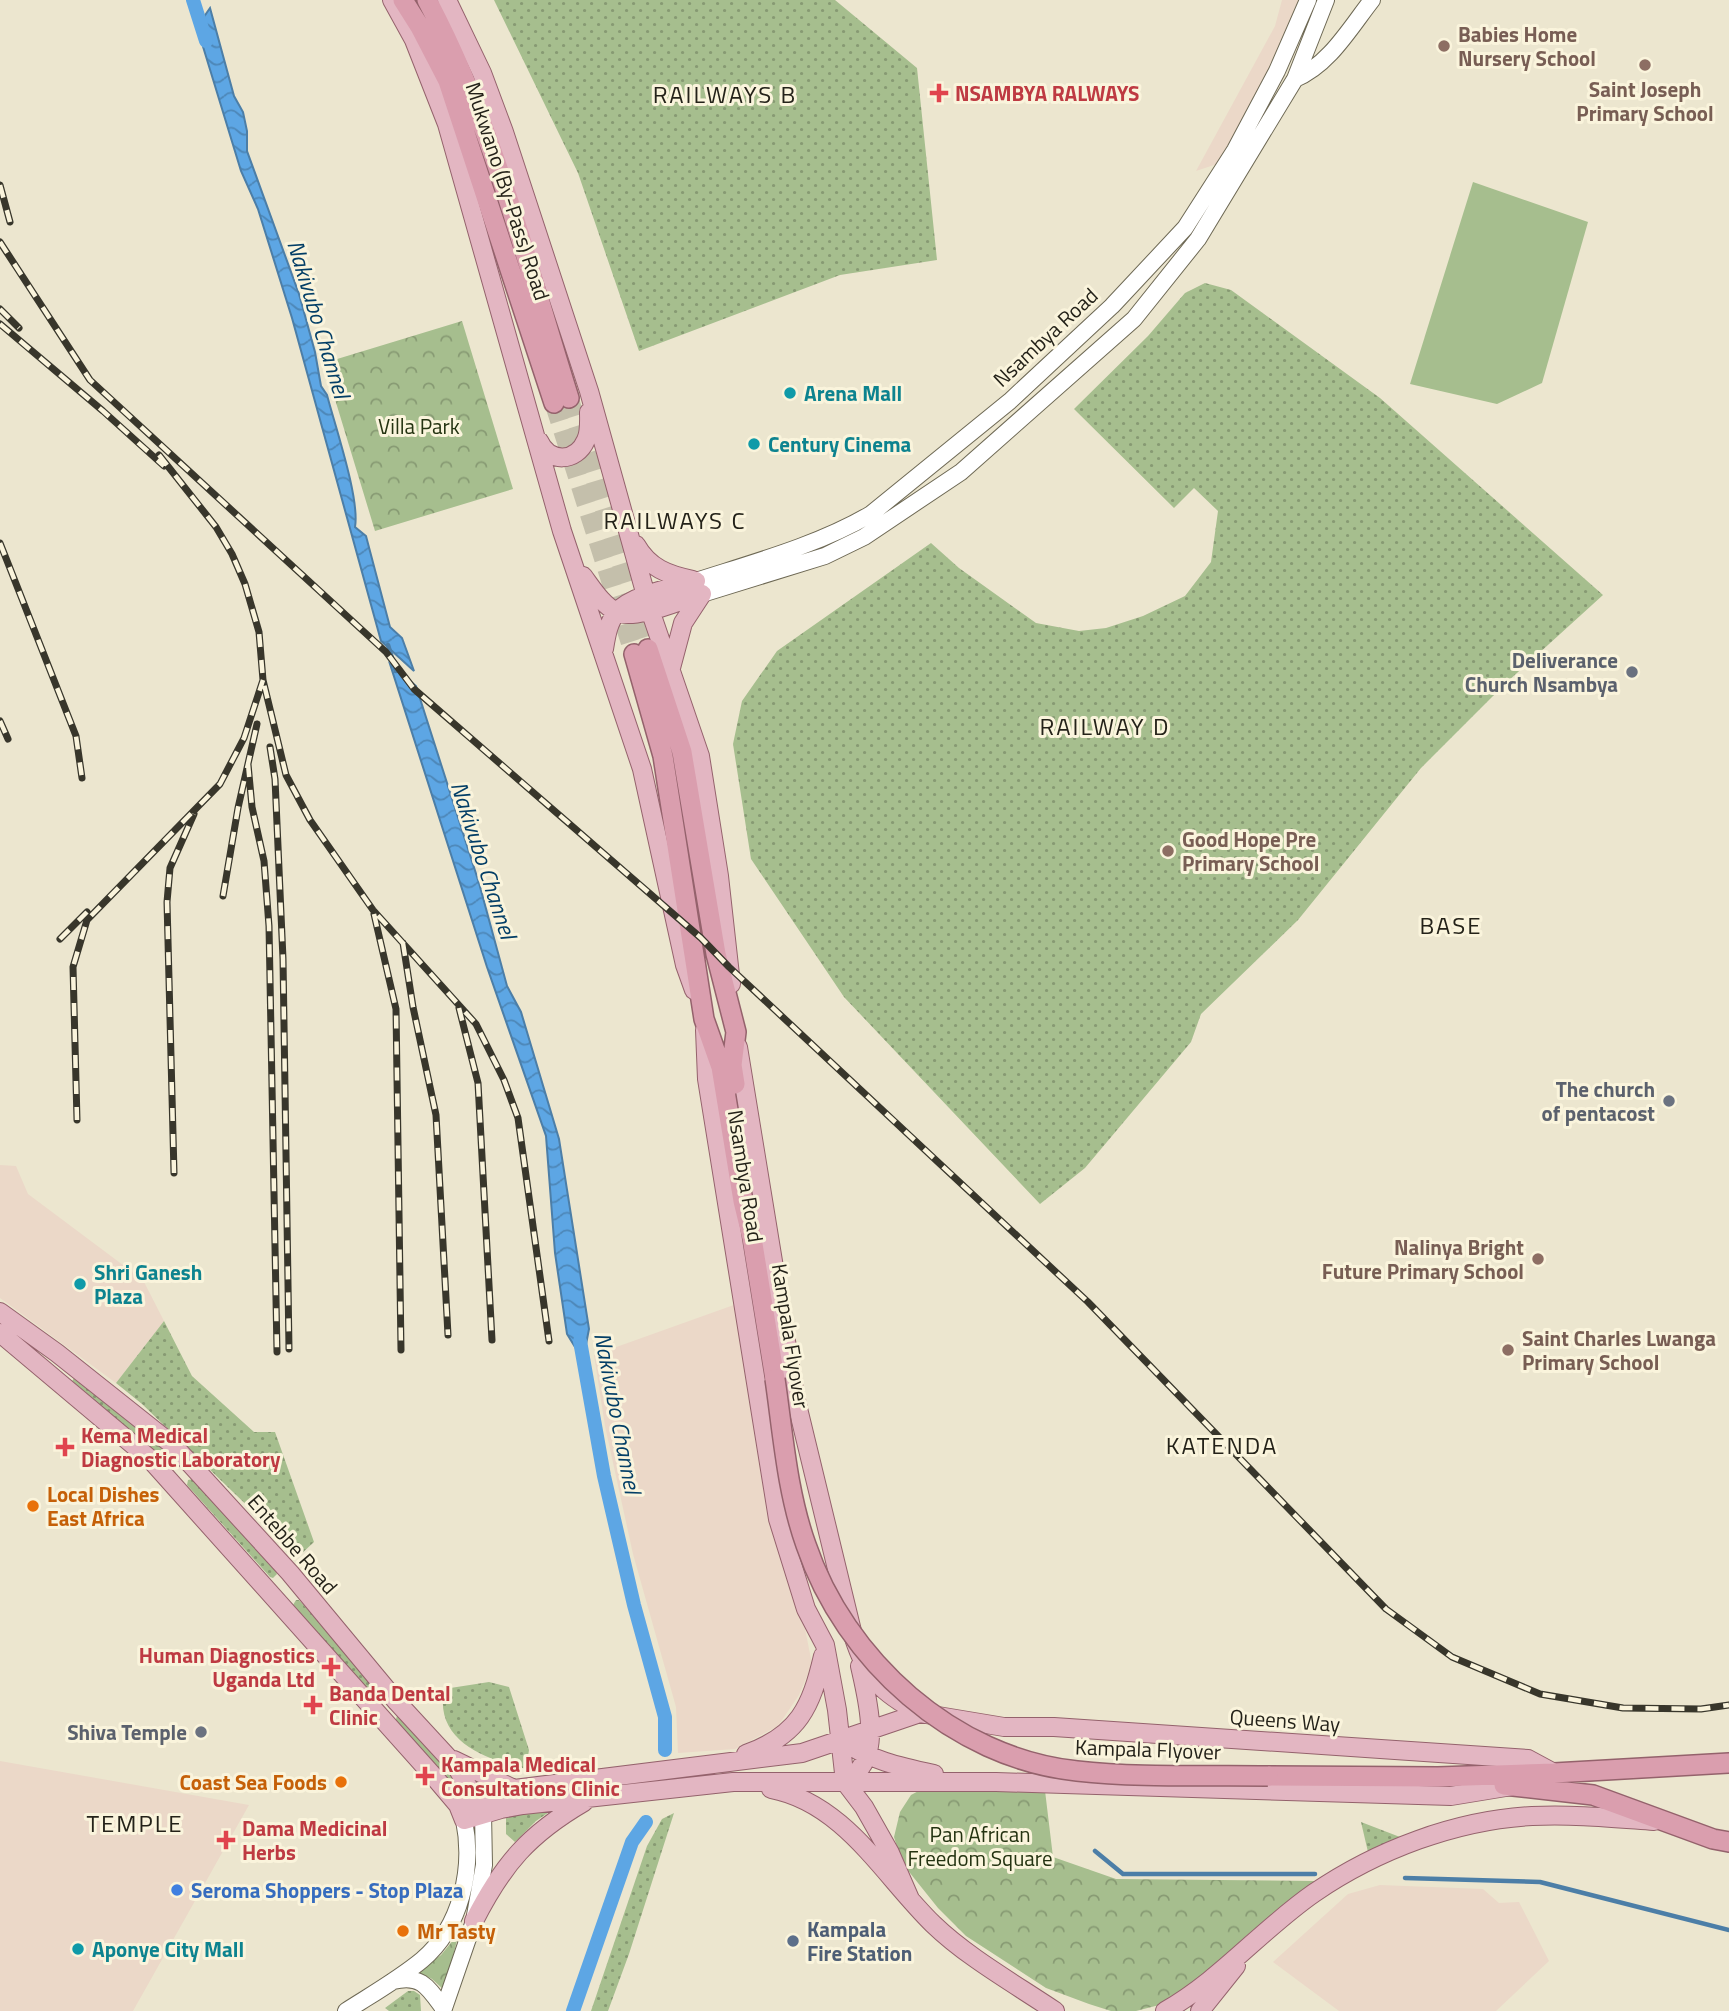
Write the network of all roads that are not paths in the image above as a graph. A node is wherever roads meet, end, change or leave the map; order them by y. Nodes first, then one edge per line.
1 (392, 0) edge
2 (403, 0) edge
3 (427, 0) edge
4 (447, 0) edge
5 (1308, 0) edge
6 (1326, 0) edge
7 (1372, 0) edge
8 (1295, 79) junction
9 (589, 391) junction
10 (531, 425) junction
11 (627, 530) junction
12 (572, 562) junction
13 (699, 587) junction
14 (648, 603) junction
15 (617, 612) junction
16 (604, 653) junction
17 (671, 668) junction
18 (704, 1019) junction
19 (736, 1032) junction
20 (752, 1238) junction
21 (0, 1312) edge
22 (0, 1333) edge
23 (189, 1462) junction
24 (169, 1480) junction
25 (290, 1573) junction
26 (273, 1594) junction
27 (855, 1639) junction
28 (825, 1645) junction
29 (920, 1713) junction
30 (869, 1730) junction
31 (840, 1740) junction
32 (447, 1755) junction
33 (866, 1755) junction
34 (720, 1763) junction
35 (1729, 1763) edge
36 (1554, 1773) junction
37 (1438, 1777) junction
38 (733, 1782) junction
39 (845, 1782) junction
40 (969, 1782) junction
41 (1511, 1786) junction
42 (514, 1789) junction
43 (590, 1799) junction
44 (480, 1806) junction
45 (461, 1813) junction
46 (1669, 1822) junction
47 (1729, 1842) edge
48 (910, 1899) junction
49 (474, 1921) junction
50 (1253, 1943) junction
51 (389, 1982) junction
52 (443, 2010) edge
53 (346, 2011) edge
54 (1055, 2011) edge
55 (1165, 2011) edge
56 (1200, 2011) edge

1 - 10 main road
2 - 3 highway, Mukwano (By-Pass) Road
4 - 9 main road, Nsambya Road
5 - 13 main road, Nsambya Road
6 - 8 main road, Nsambya Road
7 - 8 main road
8 - 13 main road, Nsambya Road
9 - 10 main road
9 - 11 main road, Nsambya Road
10 - 12 main road, Nsambya Road
11 - 13 main road
11 - 14 main road, Nsambya Road
12 - 15 main road
12 - 16 main road, Nsambya Road
13 - 14 main road
13 - 17 main road
14 - 15 main road
14 - 17 main road, Nsambya Road
15 - 16 main road
16 - 18 main road, Nsambya Road
17 - 19 main road, Nsambya Road
18 - 19 highway
18 - 20 highway
18 - 28 main road, Nsambya Road
19 - 20 highway
19 - 27 main road, Nsambya Road
20 - 37 highway, Kampala Flyover, bridge
21 - 23 main road, Entebbe Road
22 - 24 main road
23 - 24 main road
23 - 25 main road, Entebbe Road
24 - 26 main road
25 - 26 main road
25 - 32 main road, Entebbe Road
26 - 45 main road
27 - 29 main road, Nsambya Road
27 - 30 main road
28 - 31 main road, Nsambya Road
28 - 34 main road
29 - 30 main road, Queens Way
29 - 36 main road, Queens Way
30 - 31 main road, Queens Way
30 - 33 main road
31 - 33 main road
31 - 34 main road, Queens Way
31 - 39 main road, Nsambya Road
32 - 42 main road
32 - 44 main road, Entebbe Road
33 - 39 main road
33 - 40 main road
34 - 42 main road
35 - 36 highway, Queens Way
36 - 37 highway
37 - 41 highway
38 - 39 main road
38 - 43 main road
38 - 48 main road
39 - 40 main road
39 - 48 main road, Nsambya Road
40 - 41 main road
41 - 46 highway
42 - 44 main road
43 - 44 main road
43 - 49 main road
44 - 45 main road
44 - 49 main road
45 - 51 main road
46 - 47 highway
46 - 50 main road
48 - 54 main road
49 - 52 main road
50 - 55 main road
50 - 56 main road
51 - 52 main road
51 - 53 main road

